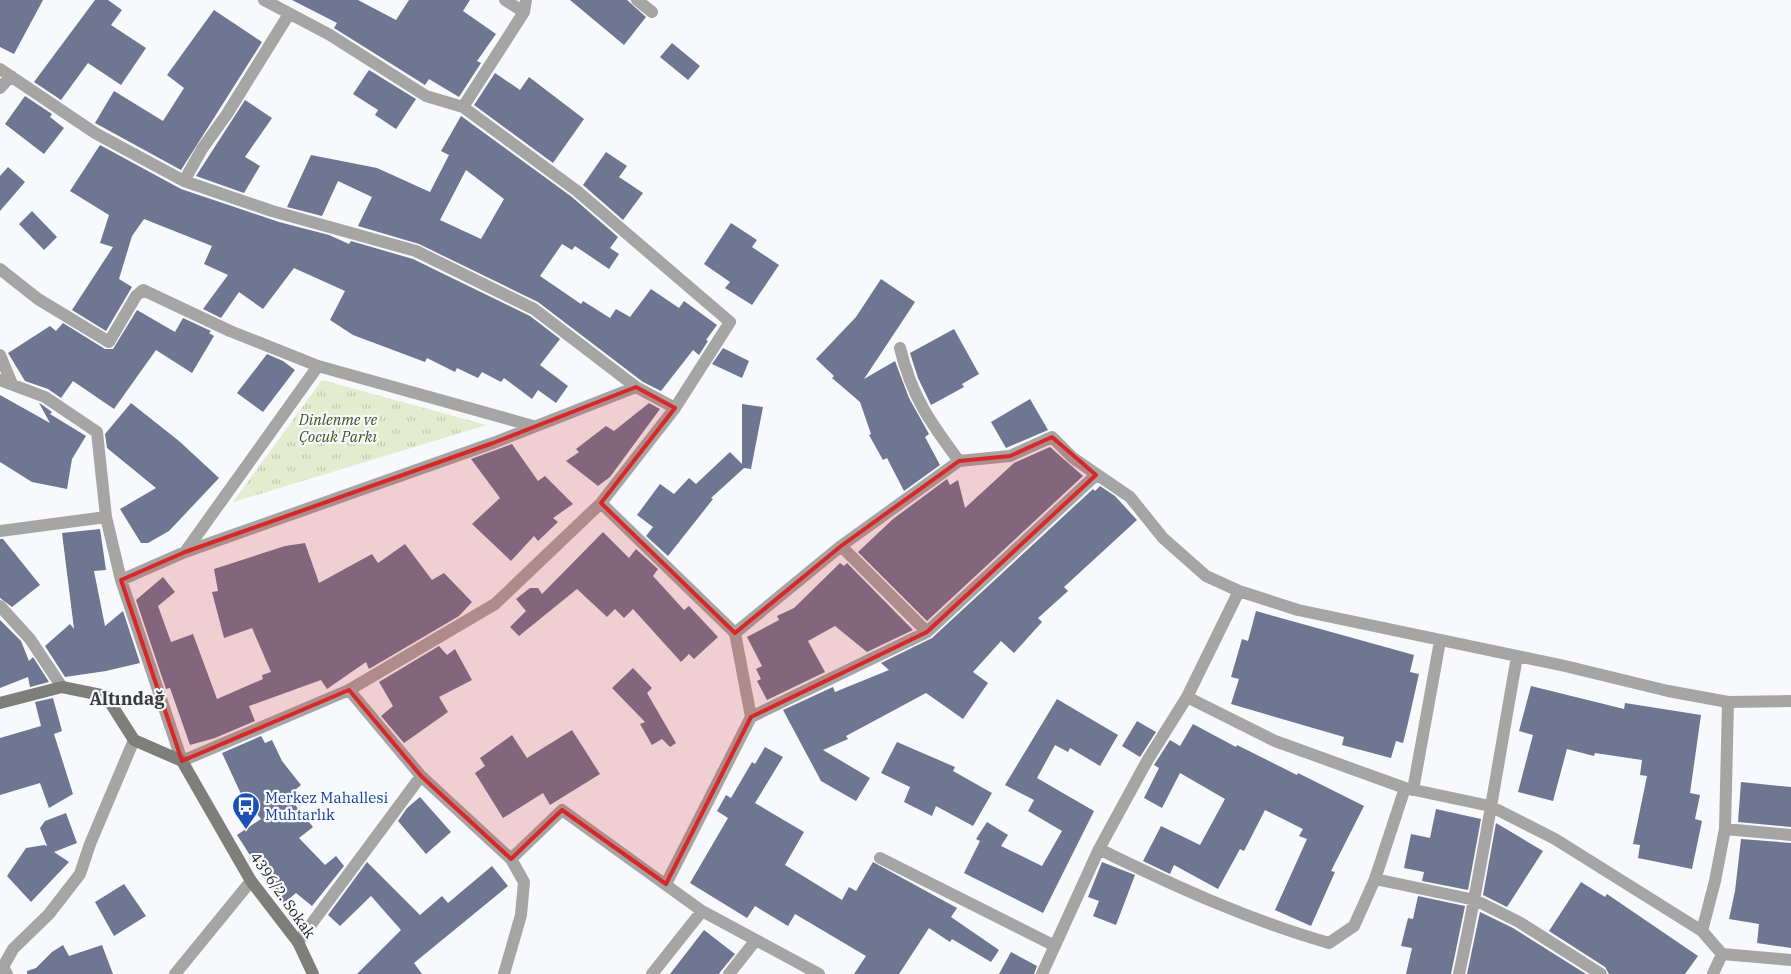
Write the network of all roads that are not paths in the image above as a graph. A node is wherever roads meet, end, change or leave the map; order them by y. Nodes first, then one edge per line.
1 (264, 0) edge
2 (505, 0) edge
3 (637, 0) edge
4 (525, 6) edge
5 (652, 12) dead end
6 (289, 14) junction
7 (0, 69) edge
8 (11, 76) junction
9 (0, 88) edge
10 (463, 107) junction
11 (184, 182) junction
12 (0, 269) edge
13 (900, 348) dead end
14 (0, 355) edge
15 (318, 366) junction
16 (0, 380) edge
17 (12, 384) junction
18 (636, 387) junction
19 (675, 408) junction
20 (533, 426) junction
21 (959, 462) junction
22 (1096, 475) junction
23 (601, 503) junction
24 (106, 517) junction
25 (0, 531) edge
26 (841, 546) junction
27 (185, 552) junction
28 (121, 580) junction
29 (1239, 591) junction
30 (0, 606) edge
31 (928, 632) junction
32 (735, 633) junction
33 (1440, 642) junction
34 (1517, 657) junction
35 (62, 687) junction
36 (349, 690) junction
37 (1187, 697) junction
38 (1791, 701) edge
39 (1728, 702) junction
40 (0, 703) edge
41 (751, 717) junction
42 (134, 740) junction
43 (182, 761) junction
44 (421, 776) junction
45 (1409, 789) junction
46 (1490, 806) junction
47 (1725, 829) junction
48 (1791, 835) edge
49 (1099, 849) junction
50 (880, 858) dead end
51 (511, 859) junction
52 (1375, 879) junction
53 (251, 882) junction
54 (666, 884) junction
55 (1476, 900) junction
56 (702, 911) junction
57 (1702, 932) junction
58 (756, 940) junction
59 (298, 942) junction
60 (1055, 946) junction
61 (1722, 954) junction
62 (1791, 960) edge
63 (3, 969) edge
64 (175, 974) edge
65 (313, 974) edge
66 (504, 974) edge
67 (652, 974) edge
68 (729, 974) edge
69 (819, 974) edge
70 (1042, 974) edge
71 (1459, 974) edge
72 (1600, 974) edge
73 (1713, 974) edge

1 - 6 street
2 - 4 street
3 - 5 street
4 - 10 street
6 - 10 street
6 - 11 street
7 - 8 street
8 - 9 street
8 - 11 street
10 - 19 street
11 - 18 street
12 - 15 street
13 - 21 street
14 - 17 street
15 - 20 street
15 - 27 street
16 - 17 street
17 - 24 street
18 - 19 street
18 - 20 street
19 - 23 street
20 - 27 street
21 - 22 street
21 - 26 street
22 - 29 street
22 - 31 street
23 - 32 street
23 - 36 street
24 - 25 street
24 - 28 street
26 - 31 street
26 - 32 street
27 - 28 street
28 - 43 street
29 - 33 street
29 - 37 street
30 - 35 street
31 - 41 street
32 - 41 street
33 - 34 street
33 - 45 street
34 - 39 street
34 - 46 street
35 - 40 street
35 - 42 street
36 - 43 street
36 - 44 street
37 - 45 street
37 - 49 street
38 - 39 street
39 - 47 street
41 - 54 street
42 - 43 street
42 - 63 street
43 - 53 street, 4396/2. Sokak
44 - 51 street
44 - 59 street
45 - 46 street
45 - 52 street
46 - 55 street
46 - 57 street
47 - 48 street
47 - 57 street
49 - 52 street
49 - 60 street
50 - 60 street
51 - 54 street
51 - 66 street
52 - 55 street
53 - 59 street, 4396/2. Sokak
53 - 64 street
54 - 56 street
55 - 71 street
55 - 72 street
56 - 58 street
56 - 67 street
57 - 61 street
58 - 68 street
58 - 69 street
59 - 65 street, 4396/2. Sokak
60 - 70 street
61 - 62 street
61 - 73 street

